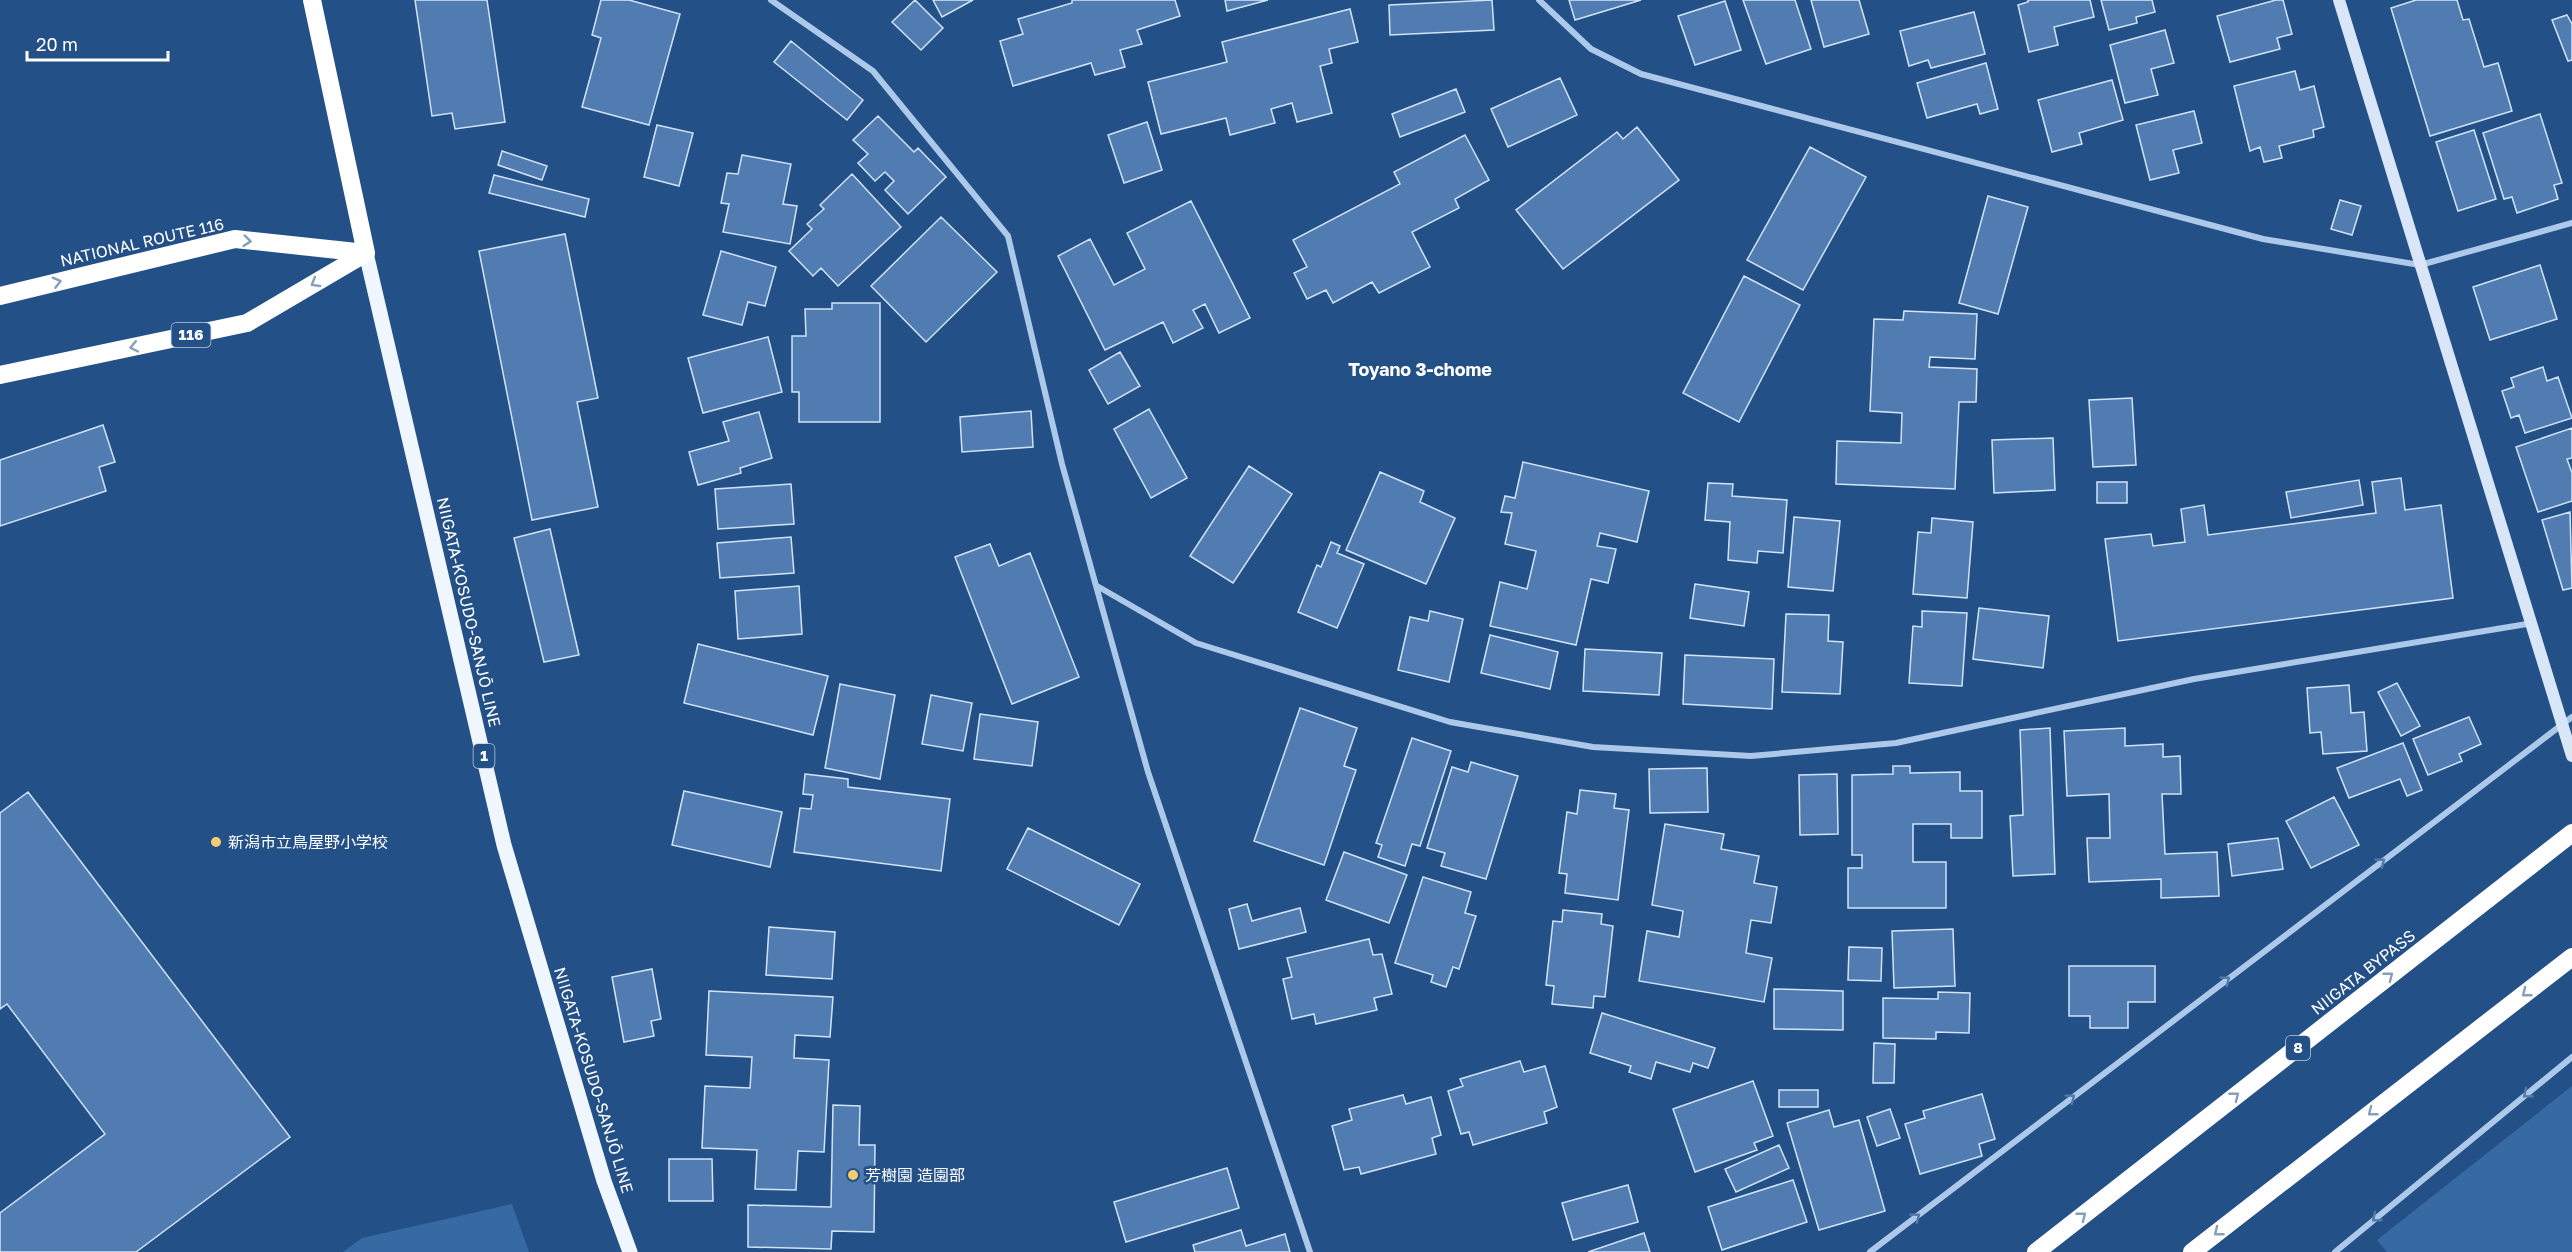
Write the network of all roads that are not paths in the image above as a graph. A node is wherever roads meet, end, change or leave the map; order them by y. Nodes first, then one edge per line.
1 (312, 0) edge
2 (771, 0) edge
3 (1539, 0) edge
4 (2339, 0) edge
5 (2572, 223) edge
6 (366, 253) junction
7 (2420, 265) junction
8 (0, 296) edge
9 (0, 375) edge
10 (1097, 586) junction
11 (2533, 623) junction
12 (2567, 720) edge
13 (2572, 756) edge
14 (2566, 838) edge
15 (2572, 957) edge
16 (2572, 1057) edge
17 (630, 1252) edge
18 (1310, 1252) edge
19 (1870, 1252) edge
20 (2036, 1252) edge
21 (2192, 1252) edge
22 (2335, 1252) edge

1 - 6 highway
2 - 10 street
3 - 7 street
4 - 7 street
5 - 7 street
8 -> 6 highway, NATIONAL ROUTE 116
6 -> 9 highway, 116
6 - 17 main road, NIIGATA-KOSUDO-SANJŌ LINE / 1
7 - 11 street
10 - 11 street
10 - 18 street
11 - 12 street
12 - 13 street
19 -> 12 street
20 -> 14 highway, NIIGATA BYPASS / 8
15 -> 21 highway
16 -> 22 street

